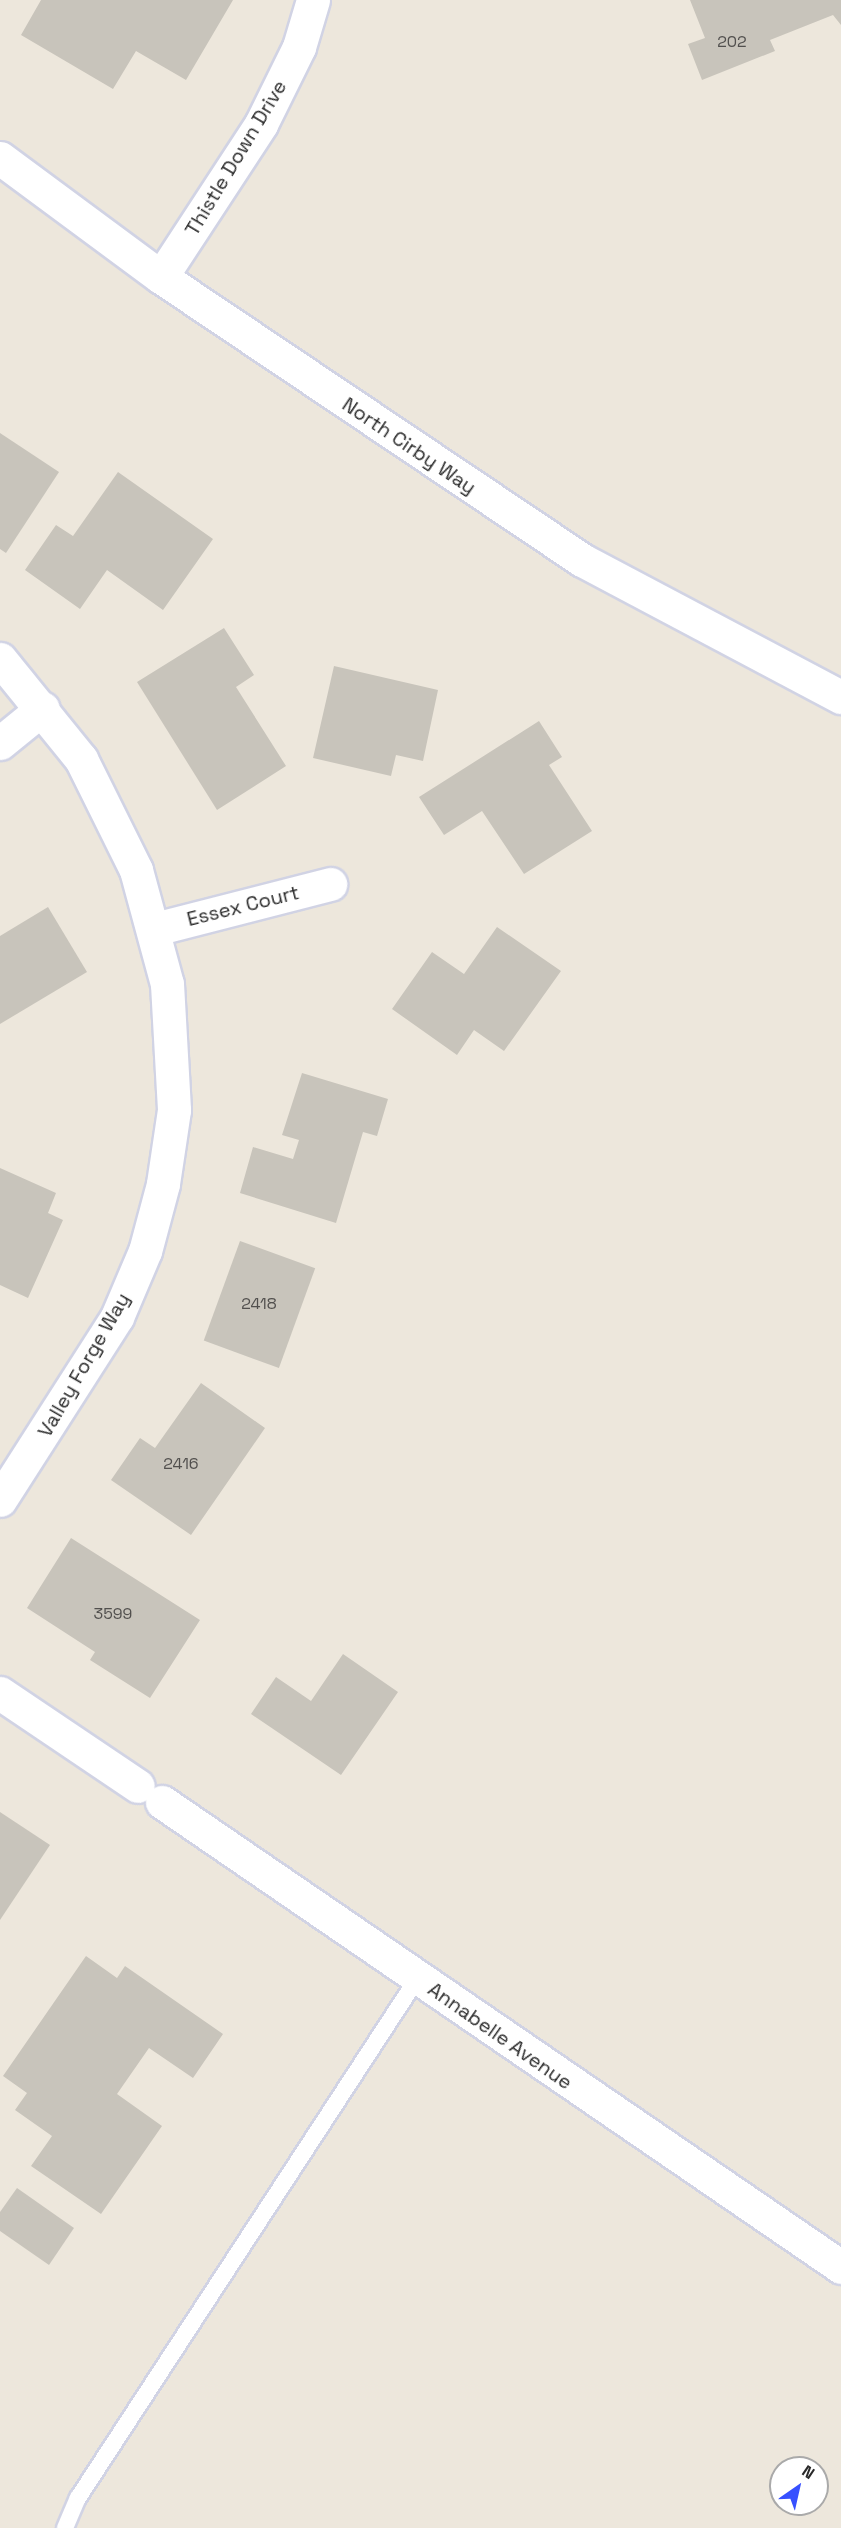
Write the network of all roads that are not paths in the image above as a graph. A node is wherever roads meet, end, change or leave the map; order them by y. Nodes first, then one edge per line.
1 (313, 0) edge
2 (0, 158) edge
3 (161, 277) junction
4 (0, 659) edge
5 (841, 697) edge
6 (43, 708) junction
7 (0, 743) edge
8 (330, 884) dead end
9 (155, 929) junction
10 (0, 1500) edge
11 (0, 1693) edge
12 (417, 1979) junction
13 (841, 2267) edge
14 (65, 2528) edge

1 - 3 street, Thistle Down Drive
2 - 3 street, North Cirby Way
3 - 5 street, North Cirby Way
4 - 6 street, Valley Forge Way
6 - 7 street
6 - 9 street, Valley Forge Way
8 - 9 street, Essex Court
9 - 10 street, Valley Forge Way
11 - 12 street, Annabelle Avenue
12 - 13 street, Annabelle Avenue
12 - 14 lane

